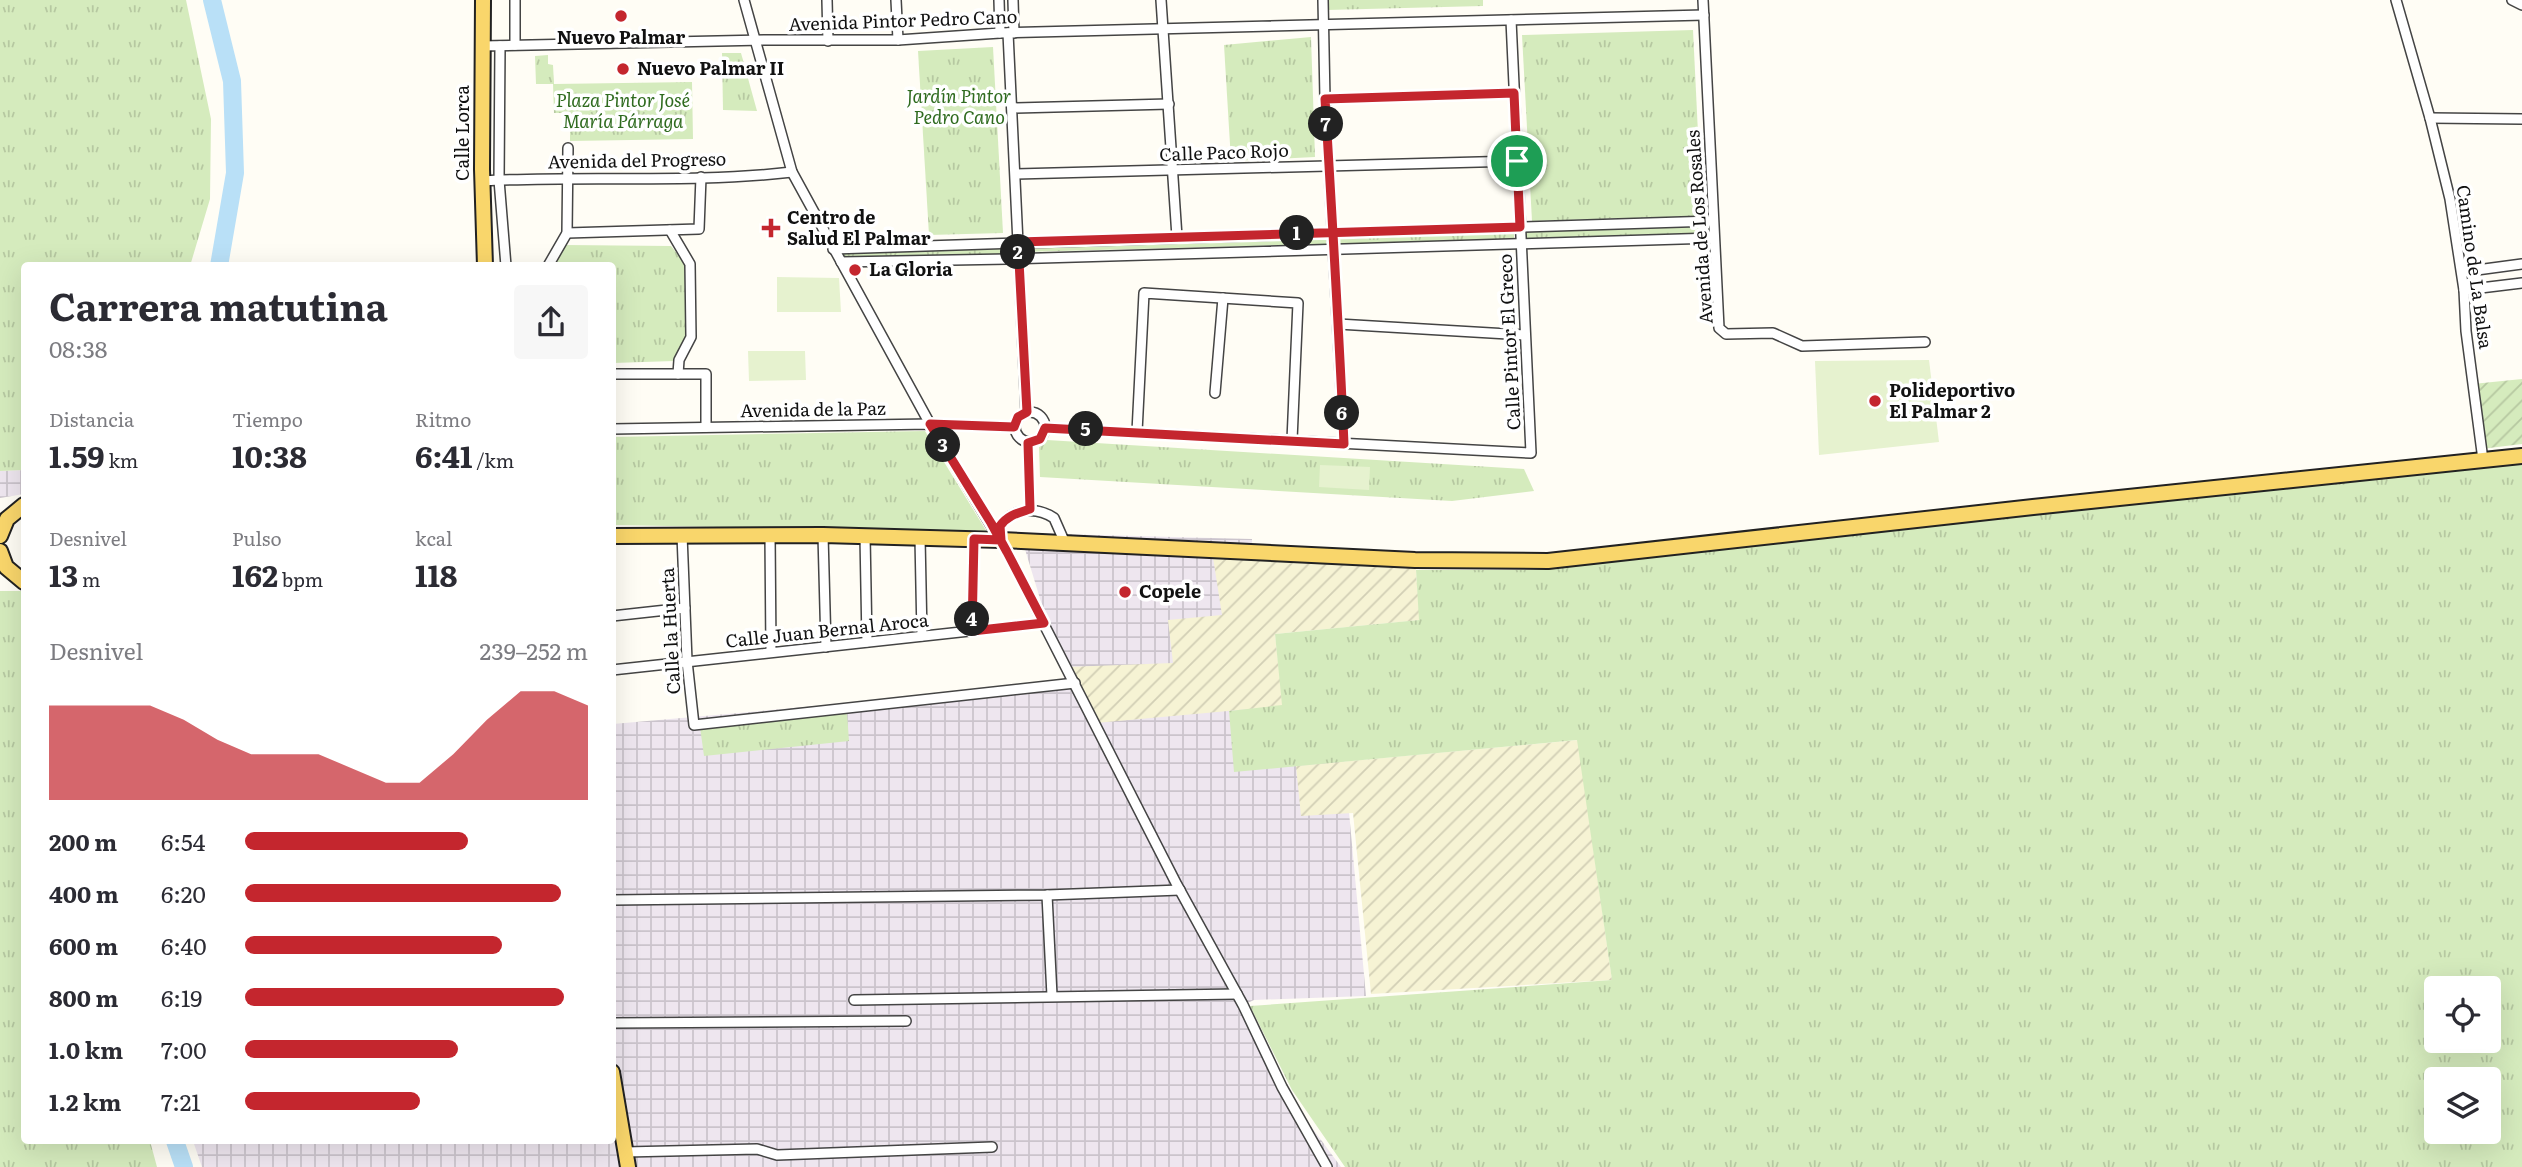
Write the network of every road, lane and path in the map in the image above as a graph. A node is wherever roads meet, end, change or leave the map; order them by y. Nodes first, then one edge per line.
1 (483, 0) edge
2 (515, 0) edge
3 (744, 0) edge
4 (827, 0) edge
5 (896, 0) edge
6 (999, 0) edge
7 (1013, 0) edge
8 (1161, 0) edge
9 (1323, 0) edge
10 (1703, 0) edge
11 (2396, 0) edge
12 (2512, 0) edge
13 (2522, 5) edge
14 (1704, 15) junction
15 (1511, 20) junction
16 (1322, 24) junction
17 (1163, 30) junction
18 (1007, 33) junction
19 (753, 40) junction
20 (898, 40) junction
21 (828, 41) junction
22 (515, 45) junction
23 (481, 46) junction
24 (500, 46) junction
25 (1514, 93) junction
26 (1325, 99) junction
27 (1169, 104) junction
28 (1012, 108) junction
29 (2430, 118) junction
30 (2522, 119) edge
31 (568, 148) dead end
32 (1517, 161) junction
33 (1329, 165) junction
34 (1174, 170) junction
35 (792, 172) junction
36 (1016, 174) junction
37 (567, 177) junction
38 (701, 177) junction
39 (499, 180) junction
40 (482, 181) junction
41 (1713, 221) junction
42 (1520, 227) junction
43 (670, 230) junction
44 (1332, 232) junction
45 (567, 233) junction
46 (1177, 237) junction
47 (1714, 238) junction
48 (1018, 242) junction
49 (1521, 244) junction
50 (833, 249) junction
51 (1332, 249) junction
52 (1019, 258) junction
53 (485, 262) edge
54 (506, 262) edge
55 (550, 262) edge
56 (841, 262) junction
57 (2522, 264) edge
58 (2462, 272) junction
59 (2522, 283) edge
60 (2464, 289) junction
61 (1223, 298) junction
62 (1338, 324) junction
63 (1525, 335) junction
64 (1925, 342) dead end
65 (616, 374) edge
66 (678, 374) junction
67 (1215, 393) dead end
68 (1027, 412) junction
69 (930, 424) junction
70 (706, 427) junction
71 (1014, 427) junction
72 (1045, 428) junction
73 (616, 429) edge
74 (1137, 432) junction
75 (1292, 440) junction
76 (1028, 443) junction
77 (1344, 444) junction
78 (2522, 456) edge
79 (2483, 460) junction
80 (21, 507) edge
81 (1030, 509) junction
82 (989, 519) junction
83 (1004, 520) junction
84 (3, 521) edge
85 (1059, 526) junction
86 (682, 535) junction
87 (770, 535) junction
88 (823, 535) junction
89 (0, 536) edge
90 (616, 536) edge
91 (865, 536) junction
92 (920, 538) junction
93 (974, 539) junction
94 (1001, 540) junction
95 (1043, 542) junction
96 (1065, 543) junction
97 (1, 556) edge
98 (21, 580) edge
99 (685, 608) junction
100 (616, 617) edge
101 (1044, 623) junction
102 (972, 631) junction
103 (922, 636) junction
104 (867, 642) junction
105 (826, 646) junction
106 (771, 652) junction
107 (687, 661) junction
108 (616, 670) edge
109 (1075, 683) junction
110 (1180, 890) junction
111 (1046, 895) junction
112 (616, 900) edge
113 (1237, 994) junction
114 (1052, 996) junction
115 (855, 1000) dead end
116 (906, 1021) dead end
117 (616, 1023) edge
118 (616, 1097) edge
119 (992, 1147) dead end
120 (625, 1152) junction
121 (628, 1167) edge
122 (1326, 1167) edge

1 - 23 main road, Calle Lorca
2 - 22 street
3 - 19 street
4 - 21 street
5 - 20 street
6 - 18 street
7 - 18 street
8 - 17 street
9 - 16 street
10 - 14 street, Avenida de Los Rosales
11 - 29 street, Camino de La Balsa
12 - 13 street
14 - 15 street, Avenida Pintor Pedro Cano
14 - 41 street, Avenida de Los Rosales
15 - 16 street, Avenida Pintor Pedro Cano
15 - 25 street, Calle Pintor El Greco
16 - 17 street, Avenida Pintor Pedro Cano
16 - 26 street
17 - 18 street, Avenida Pintor Pedro Cano
17 - 27 street
18 - 20 street, Avenida Pintor Pedro Cano
18 - 28 street
19 - 21 street, Avenida Pintor Pedro Cano
19 - 22 street, Avenida Pintor Pedro Cano
19 - 35 street
20 - 21 street, Avenida Pintor Pedro Cano
22 - 24 street, Avenida Pintor Pedro Cano
23 - 24 street, Avenida Pintor Pedro Cano
23 - 40 main road, Calle Lorca
24 - 39 street, Calle Lorca
25 - 26 street
25 - 32 street, Calle Pintor El Greco
26 - 33 street
27 - 28 street
27 - 34 street
28 - 36 street
29 - 30 street
29 - 58 street, Camino de La Balsa
31 - 37 street
32 - 33 street, Calle Paco Rojo
32 - 42 street, Calle Pintor El Greco
33 - 34 street, Calle Paco Rojo
33 - 44 street
34 - 36 street, Calle Paco Rojo
34 - 46 street
35 - 38 street, Avenida del Progreso
35 - 50 street
36 - 48 street
37 - 38 street, Avenida del Progreso
37 - 39 street, Avenida del Progreso
37 - 45 street
38 - 43 street
39 - 40 street, Avenida del Progreso
39 - 54 street, Calle Lorca
40 - 53 main road, Calle Lorca
41 - 42 street
41 - 47 street, Avenida de Los Rosales
42 - 44 street
42 - 49 street, Calle Pintor El Greco
43 - 45 street
43 - 66 street
44 - 46 street
44 - 51 street
45 - 55 street
46 - 48 street
47 - 49 street
47 - 64 street, Avenida de Los Rosales
48 - 50 street
48 - 52 street
49 - 51 street
49 - 63 street, Calle Pintor El Greco
50 - 56 street
51 - 52 street
51 - 62 street
52 - 56 street
52 - 68 street
56 - 69 street
57 - 58 street
58 - 60 street, Camino de La Balsa
59 - 60 street
60 - 79 street, Camino de La Balsa
61 - 67 street
61 - 74 street
61 - 75 street
62 - 63 street
62 - 77 street
63 - 77 street, Calle Pintor El Greco
65 - 66 street
66 - 70 street
68 - 71 street
68 - 72 street
69 - 70 street, Avenida de la Paz
69 - 71 street, Avenida de la Paz
69 - 82 street
70 - 73 street, Avenida de la Paz
71 - 76 street
72 - 74 street
72 - 76 street
74 - 75 street
75 - 77 street
76 - 81 street
78 - 79 main road
79 - 96 main road
80 - 84 main road
81 - 83 street
81 - 85 street
82 - 83 street
82 - 94 street
83 - 94 street
84 - 89 main road
85 - 95 street
85 - 96 street
86 - 87 main road
86 - 90 main road
86 - 99 street, Calle la Huerta
87 - 88 main road
87 - 106 street
88 - 91 main road
88 - 105 street
91 - 92 main road
91 - 104 street
92 - 93 main road
92 - 103 street
93 - 94 main road
93 - 102 street
94 - 95 main road
94 - 101 street
95 - 96 main road
97 - 98 main road
99 - 100 street
99 - 107 street, Calle la Huerta
101 - 102 street, Calle Juan Bernal Aroca
101 - 109 street
102 - 103 street, Calle Juan Bernal Aroca
103 - 104 street, Calle Juan Bernal Aroca
104 - 105 street, Calle Juan Bernal Aroca
105 - 106 street, Calle Juan Bernal Aroca
106 - 107 street, Calle Juan Bernal Aroca
107 - 108 street, Calle Juan Bernal Aroca
107 - 109 street, Calle la Huerta
109 - 110 street
110 - 111 street
110 - 113 street
111 - 112 street
111 - 114 street
113 - 114 street
113 - 122 street
114 - 115 street
116 - 117 street
118 - 120 main road
119 - 120 street
120 - 121 main road

